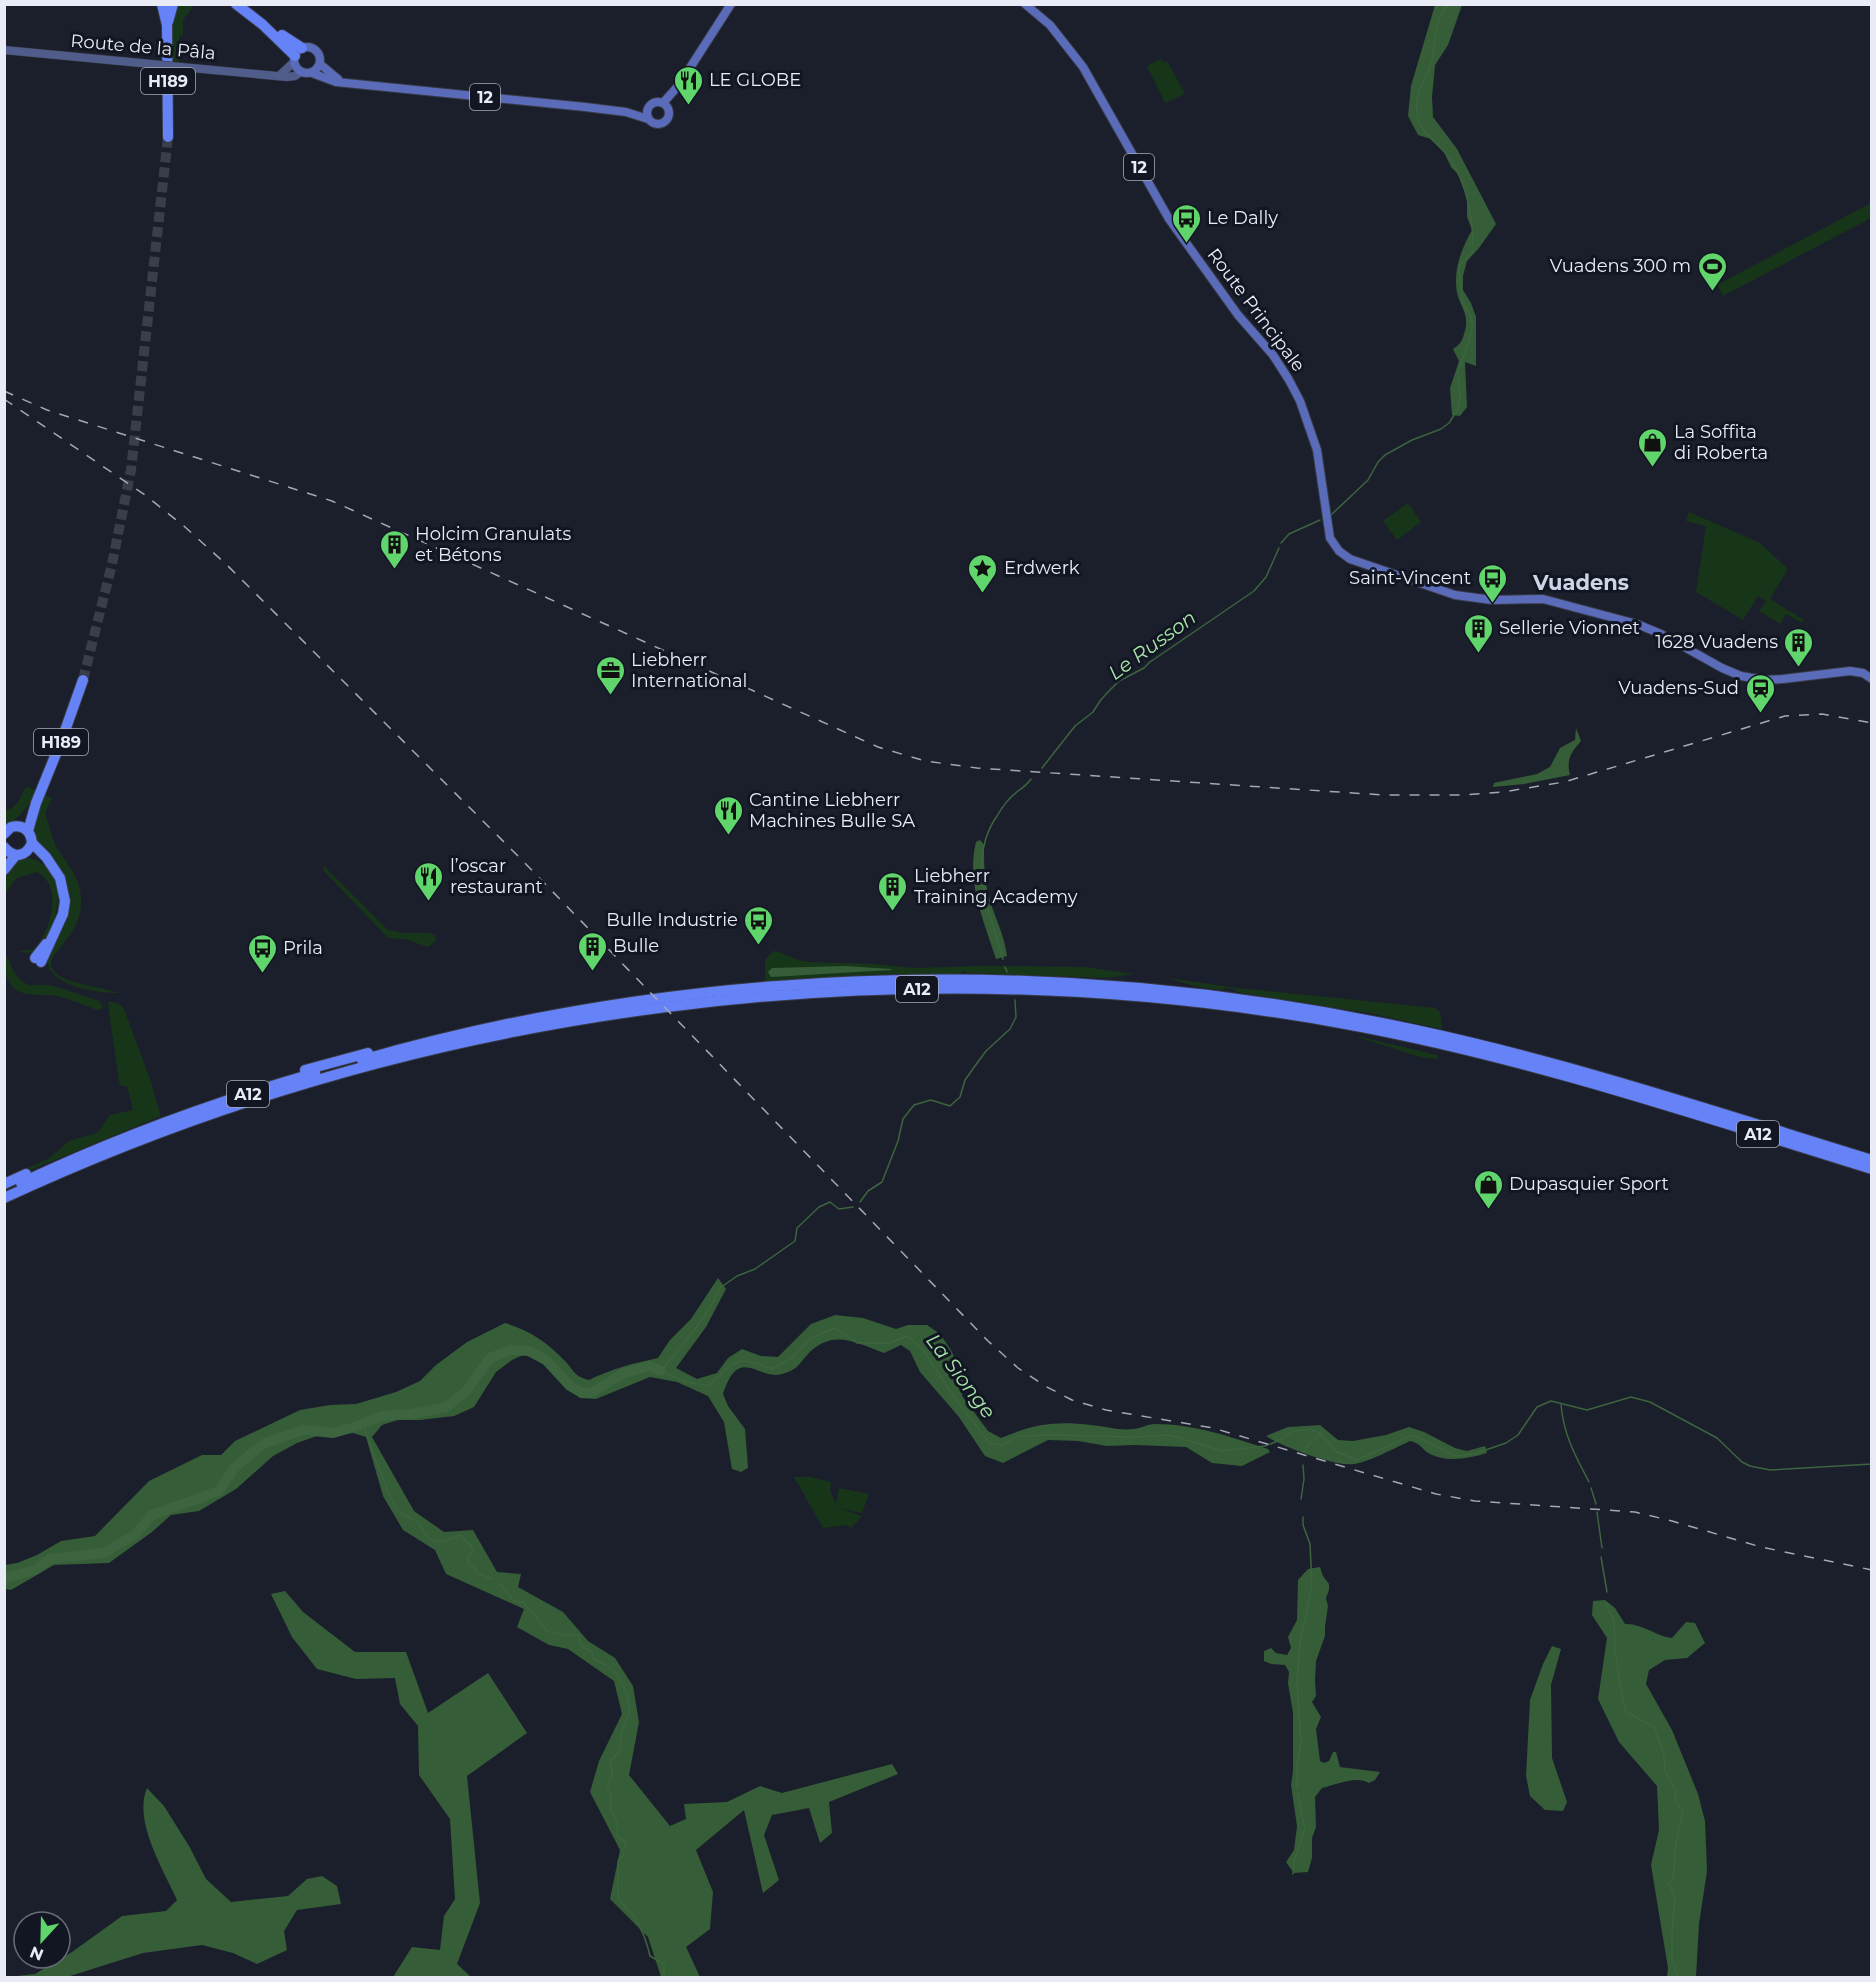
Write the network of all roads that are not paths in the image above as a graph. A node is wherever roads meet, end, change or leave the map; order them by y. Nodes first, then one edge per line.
1 (162, 4) edge
2 (173, 4) edge
3 (236, 4) edge
4 (246, 4) edge
5 (731, 4) edge
6 (1025, 4) edge
7 (167, 25) junction
8 (4, 50) edge
9 (297, 56) junction
10 (320, 64) junction
11 (301, 72) junction
12 (312, 72) junction
13 (279, 76) junction
14 (344, 82) junction
15 (666, 106) junction
16 (648, 114) junction
17 (168, 137) tunnel mouth
18 (1872, 679) edge
19 (83, 680) tunnel mouth
20 (23, 829) junction
21 (4, 834) edge
22 (15, 850) edge
23 (4, 870) edge
24 (38, 960) dead end
25 (500, 1025) junction
26 (1872, 1160) edge
27 (1872, 1169) edge
28 (4, 1184) edge
29 (4, 1190) edge
30 (4, 1198) edge

1 - 7 highway, H189
2 - 7 highway, H189
3 - 9 highway
4 - 9 highway
5 - 15 main road
6 - 18 main road, Route Principale / 12
7 - 17 highway, H189
8 - 13 street, Route de la Pâla, bridge
9 - 10 main road
9 - 11 main road
9 - 13 street
10 - 12 main road
10 - 14 main road
11 - 12 main road, 12
11 - 13 street, Route de la Pâla
12 - 14 main road, 12
14 - 16 main road, 12
15 - 16 main road
15 - 16 main road
19 - 20 highway, H189
20 - 21 highway
20 - 22 highway
22 - 23 highway
22 - 24 highway
25 - 26 highway, A12
25 - 28 highway
25 - 29 highway, A12
27 - 30 highway, A12

